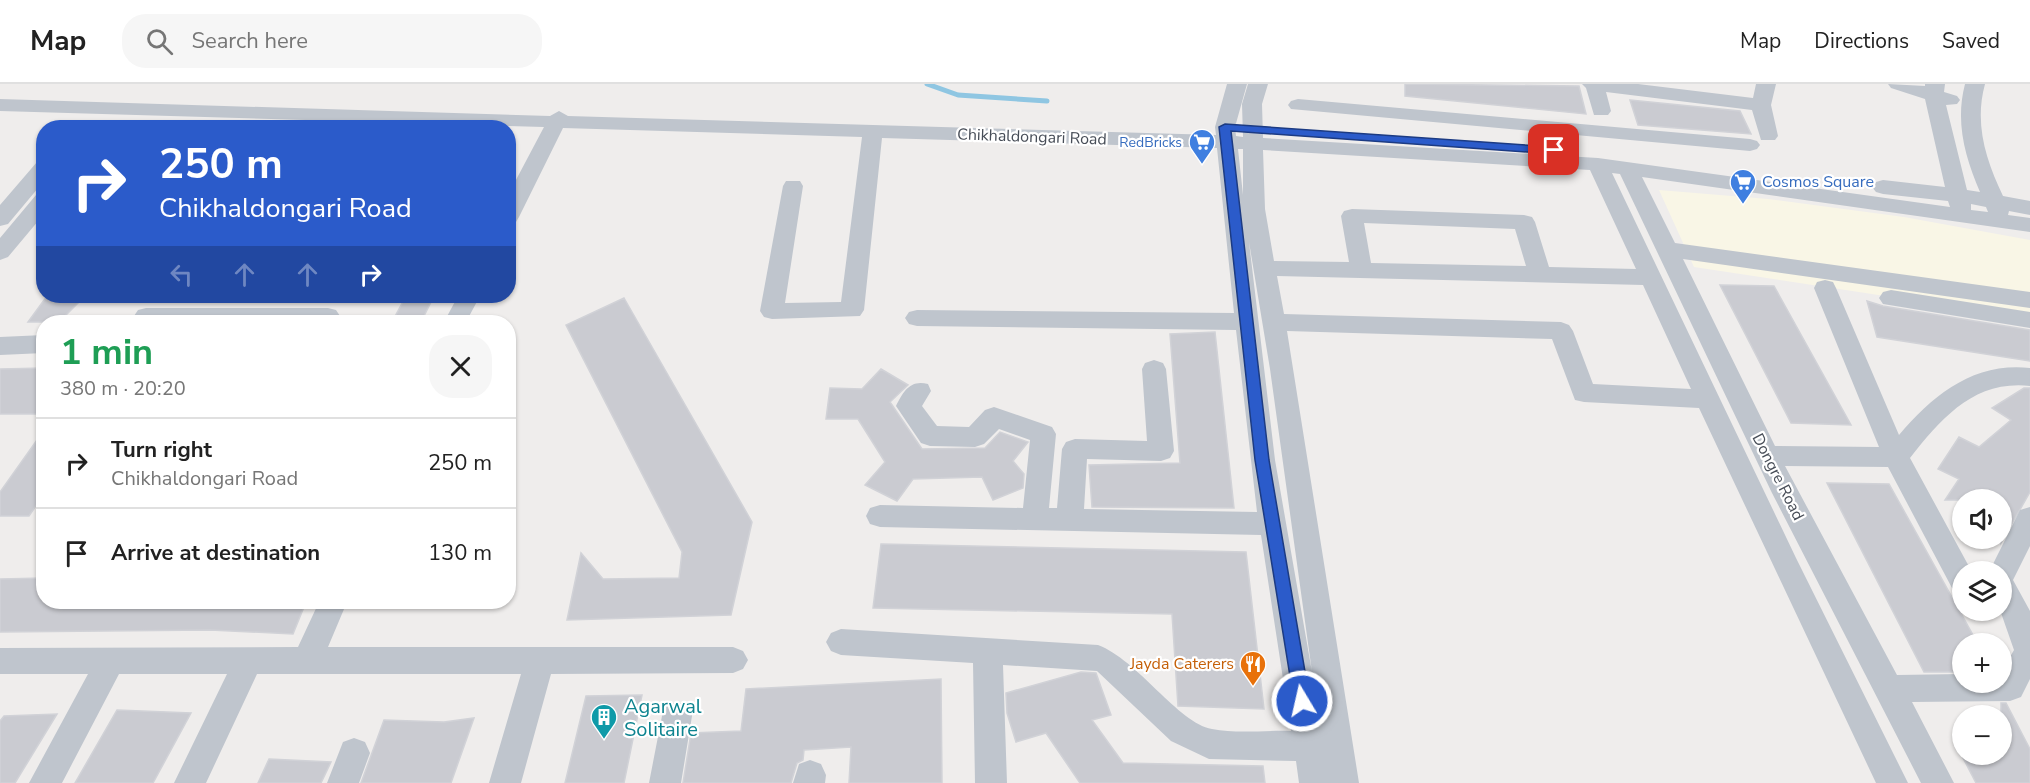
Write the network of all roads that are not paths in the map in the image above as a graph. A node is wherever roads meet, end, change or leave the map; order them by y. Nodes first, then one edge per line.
1 (1237, 84) edge
2 (1258, 84) edge
3 (1594, 84) edge
4 (1766, 84) edge
5 (1898, 84) edge
6 (1937, 88) edge
7 (1972, 94) edge
8 (0, 105) edge
9 (1298, 105) dead end
10 (1761, 105) junction
11 (91, 109) junction
12 (122, 111) junction
13 (1601, 111) dead end
14 (82, 120) edge
15 (114, 120) edge
16 (557, 120) junction
17 (1606, 132) junction
18 (873, 133) junction
19 (1226, 135) junction
20 (1254, 137) junction
21 (1612, 162) junction
22 (36, 176) edge
23 (794, 186) dead end
24 (1956, 195) junction
25 (516, 201) edge
26 (1994, 201) junction
27 (2030, 208) edge
28 (36, 209) edge
29 (1963, 215) junction
30 (0, 219) edge
31 (2002, 220) junction
32 (2030, 225) edge
33 (1667, 249) junction
34 (0, 252) edge
35 (1264, 268) junction
36 (1361, 270) junction
37 (1540, 274) junction
38 (1651, 277) junction
39 (2030, 300) edge
40 (916, 318) dead end
41 (2030, 320) edge
42 (1247, 322) junction
43 (1273, 322) junction
44 (36, 344) edge
45 (0, 346) edge
46 (1154, 369) dead end
47 (2030, 377) edge
48 (920, 391) dead end
49 (1709, 399) junction
50 (1767, 456) junction
51 (1896, 457) junction
52 (880, 516) dead end
53 (2030, 518) edge
54 (1035, 519) junction
55 (1070, 520) junction
56 (1273, 524) junction
57 (1952, 561) edge
58 (2008, 561) edge
59 (2012, 605) edge
60 (330, 609) edge
61 (840, 642) dead end
62 (988, 651) junction
63 (540, 660) junction
64 (733, 660) dead end
65 (111, 661) junction
66 (248, 661) junction
67 (307, 661) junction
68 (0, 662) edge
69 (1889, 689) junction
70 (677, 716) dead end
71 (1309, 746) junction
72 (354, 753) dead end
73 (45, 783) edge
74 (190, 783) edge
75 (343, 783) edge
76 (505, 783) edge
77 (665, 783) edge
78 (991, 783) edge
79 (1315, 783) edge
80 (1343, 783) edge
81 (1892, 783) edge
82 (1938, 783) edge

1 - 19 street
2 - 20 street
3 - 10 street
3 - 13 street
4 - 10 street
5 - 6 street
6 - 7 street
6 - 24 street
7 - 26 street
8 - 11 street, Chikhaldongari Road
9 - 17 street
10 - 17 street
11 - 12 street, Chikhaldongari Road
11 - 14 street
12 - 15 street
12 - 16 street, Chikhaldongari Road
16 - 18 street, Chikhaldongari Road
16 - 19 street, Chikhaldongari Road
16 - 25 street
17 - 21 street
18 - 19 street, Chikhaldongari Road
18 - 23 street
19 - 20 street, Chikhaldongari Road
19 - 42 street
20 - 21 street, Chikhaldongari Road
20 - 35 street
21 - 24 street, Chikhaldongari Road
21 - 29 street, Chikhaldongari Road
21 - 33 street, Dongre Road
21 - 38 street, Dongre Road
22 - 30 street
24 - 26 street, Chikhaldongari Road
24 - 29 street
26 - 27 street, Chikhaldongari Road
26 - 31 street
28 - 34 street
29 - 31 street, Chikhaldongari Road
31 - 32 street, Chikhaldongari Road
33 - 39 street
33 - 50 street, Dongre Road
35 - 36 street
35 - 43 street
36 - 37 street
36 - 37 street
37 - 38 street
38 - 49 street, Dongre Road
40 - 42 street
41 - 51 street
42 - 56 street
43 - 49 street
43 - 80 street
44 - 45 street
46 - 55 street
47 - 51 street
48 - 54 street
49 - 81 street, Dongre Road
50 - 51 street
50 - 69 street, Dongre Road
51 - 57 street
52 - 54 street
53 - 58 street
54 - 55 street
55 - 56 street
56 - 71 street
59 - 69 street
60 - 67 street
61 - 62 street
62 - 71 street
62 - 78 street
63 - 64 street
63 - 67 street
63 - 76 street
65 - 66 street
65 - 68 street
65 - 73 street
66 - 67 street
66 - 74 street
69 - 82 street, Dongre Road
70 - 77 street
71 - 79 street
72 - 75 street

